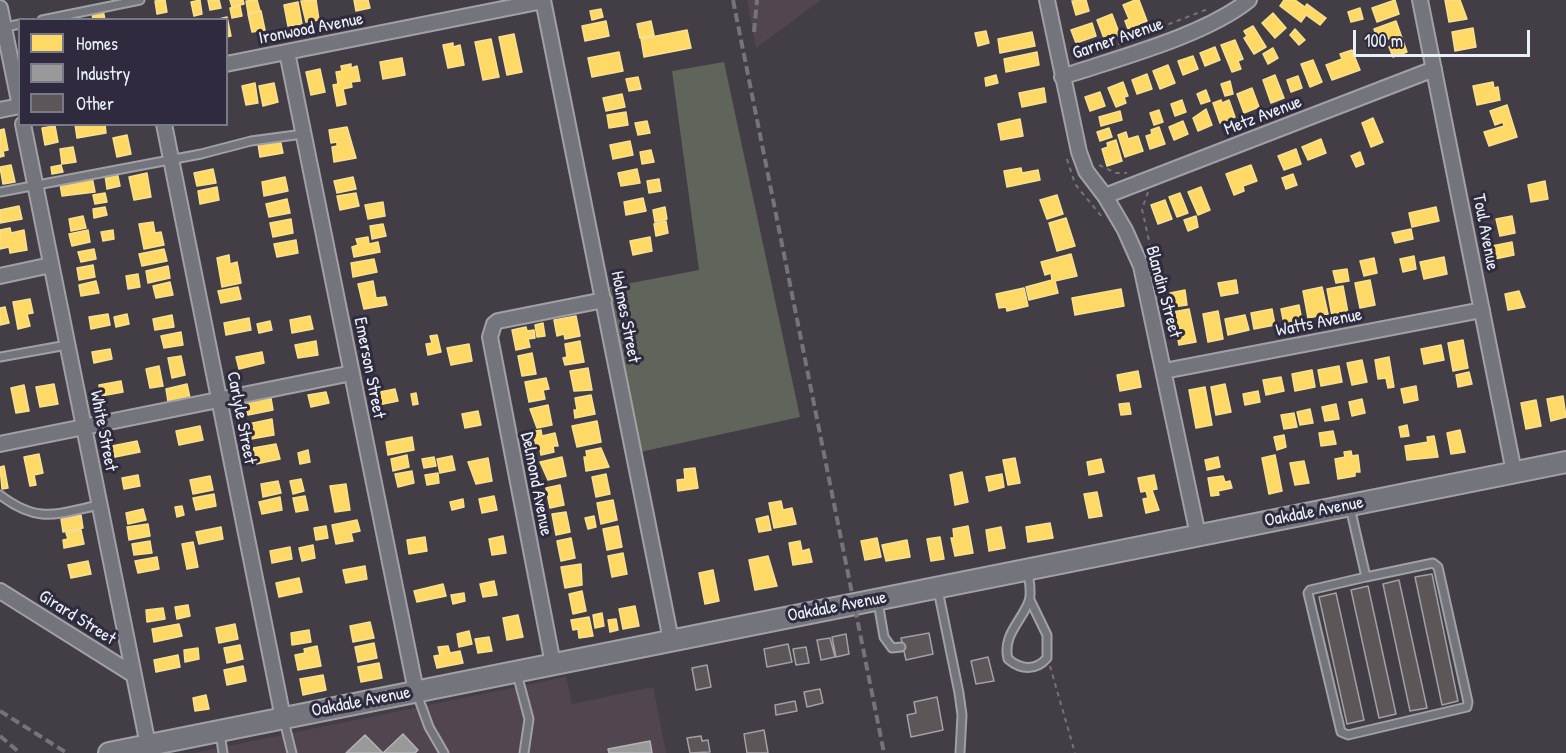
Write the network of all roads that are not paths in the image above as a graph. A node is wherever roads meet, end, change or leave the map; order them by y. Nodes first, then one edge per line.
1 (140, 0) edge
2 (1047, 0) edge
3 (1249, 0) edge
4 (1420, 0) edge
5 (543, 1) edge
6 (0, 8) edge
7 (52, 18) edge
8 (18, 24) edge
9 (2, 28) edge
10 (286, 52) junction
11 (228, 64) edge
12 (1434, 69) junction
13 (1062, 77) junction
14 (18, 97) edge
15 (18, 106) edge
16 (0, 110) edge
17 (23, 126) edge
18 (164, 126) edge
19 (303, 134) junction
20 (171, 159) junction
21 (35, 185) junction
22 (0, 192) edge
23 (1105, 196) junction
24 (51, 265) junction
25 (0, 276) edge
26 (604, 300) junction
27 (1482, 310) junction
28 (67, 345) junction
29 (0, 357) edge
30 (1164, 371) junction
31 (352, 373) junction
32 (219, 400) junction
33 (84, 427) junction
34 (0, 444) edge
35 (1566, 462) edge
36 (1514, 472) junction
37 (0, 495) edge
38 (99, 505) junction
39 (1349, 505) junction
40 (1198, 535) junction
41 (1028, 569) junction
42 (1366, 577) junction
43 (938, 587) junction
44 (0, 591) edge
45 (877, 599) junction
46 (1030, 600) junction
47 (671, 640) junction
48 (900, 647) dead end
49 (553, 664) junction
50 (517, 671) junction
51 (134, 675) junction
52 (416, 692) junction
53 (283, 718) junction
54 (219, 731) junction
55 (148, 745) junction
56 (109, 753) edge
57 (223, 753) edge
58 (292, 753) edge
59 (444, 753) edge
60 (524, 753) edge
61 (960, 753) edge

1 - 7 lane
2 - 13 street, Blandin Street
3 - 13 street, Garner Avenue
4 - 12 street, Toul Avenue
5 - 10 street, Ironwood Avenue
5 - 26 street, Holmes Street
6 - 9 street
8 - 9 lane
9 - 14 street
10 - 11 street, Ironwood Avenue
10 - 19 street, Emerson Street
12 - 23 street, Metz Avenue
12 - 27 street, Toul Avenue
13 - 23 street, Blandin Street
15 - 16 street
17 - 21 street, White Street
18 - 20 street, Carlyle Street
19 - 20 lane
19 - 31 street, Emerson Street
20 - 21 lane
20 - 32 street, Carlyle Street
21 - 22 lane
21 - 24 street, White Street
23 - 30 street, Blandin Street
24 - 25 street
24 - 28 street, White Street
26 - 47 street, Holmes Street
26 - 49 street, Delmond Avenue
27 - 30 street, Watts Avenue
27 - 36 street, Toul Avenue
28 - 29 lane
28 - 33 street, White Street
30 - 40 street, Blandin Street
31 - 32 street
31 - 52 street, Emerson Street
32 - 33 street
32 - 53 street, Carlyle Street
33 - 34 street
33 - 38 street, White Street
35 - 36 street, Oakdale Avenue
36 - 39 street, Oakdale Avenue
37 - 38 lane
38 - 51 street, White Street
39 - 40 street, Oakdale Avenue
39 - 42 lane
40 - 41 street, Oakdale Avenue
41 - 43 street, Oakdale Avenue
41 - 46 lane
42 - 42 lane
43 - 45 street, Oakdale Avenue
43 - 61 lane
44 - 51 street, Girard Street
45 - 47 street, Oakdale Avenue
45 - 48 lane
46 - 46 lane
47 - 49 street, Oakdale Avenue
49 - 50 street, Oakdale Avenue
50 - 52 street, Oakdale Avenue
50 - 60 lane
51 - 55 street, White Street
52 - 53 street, Oakdale Avenue
52 - 59 lane
53 - 54 street, Oakdale Avenue
53 - 58 lane
54 - 55 street, Oakdale Avenue
54 - 57 lane
55 - 56 street, Oakdale Avenue

